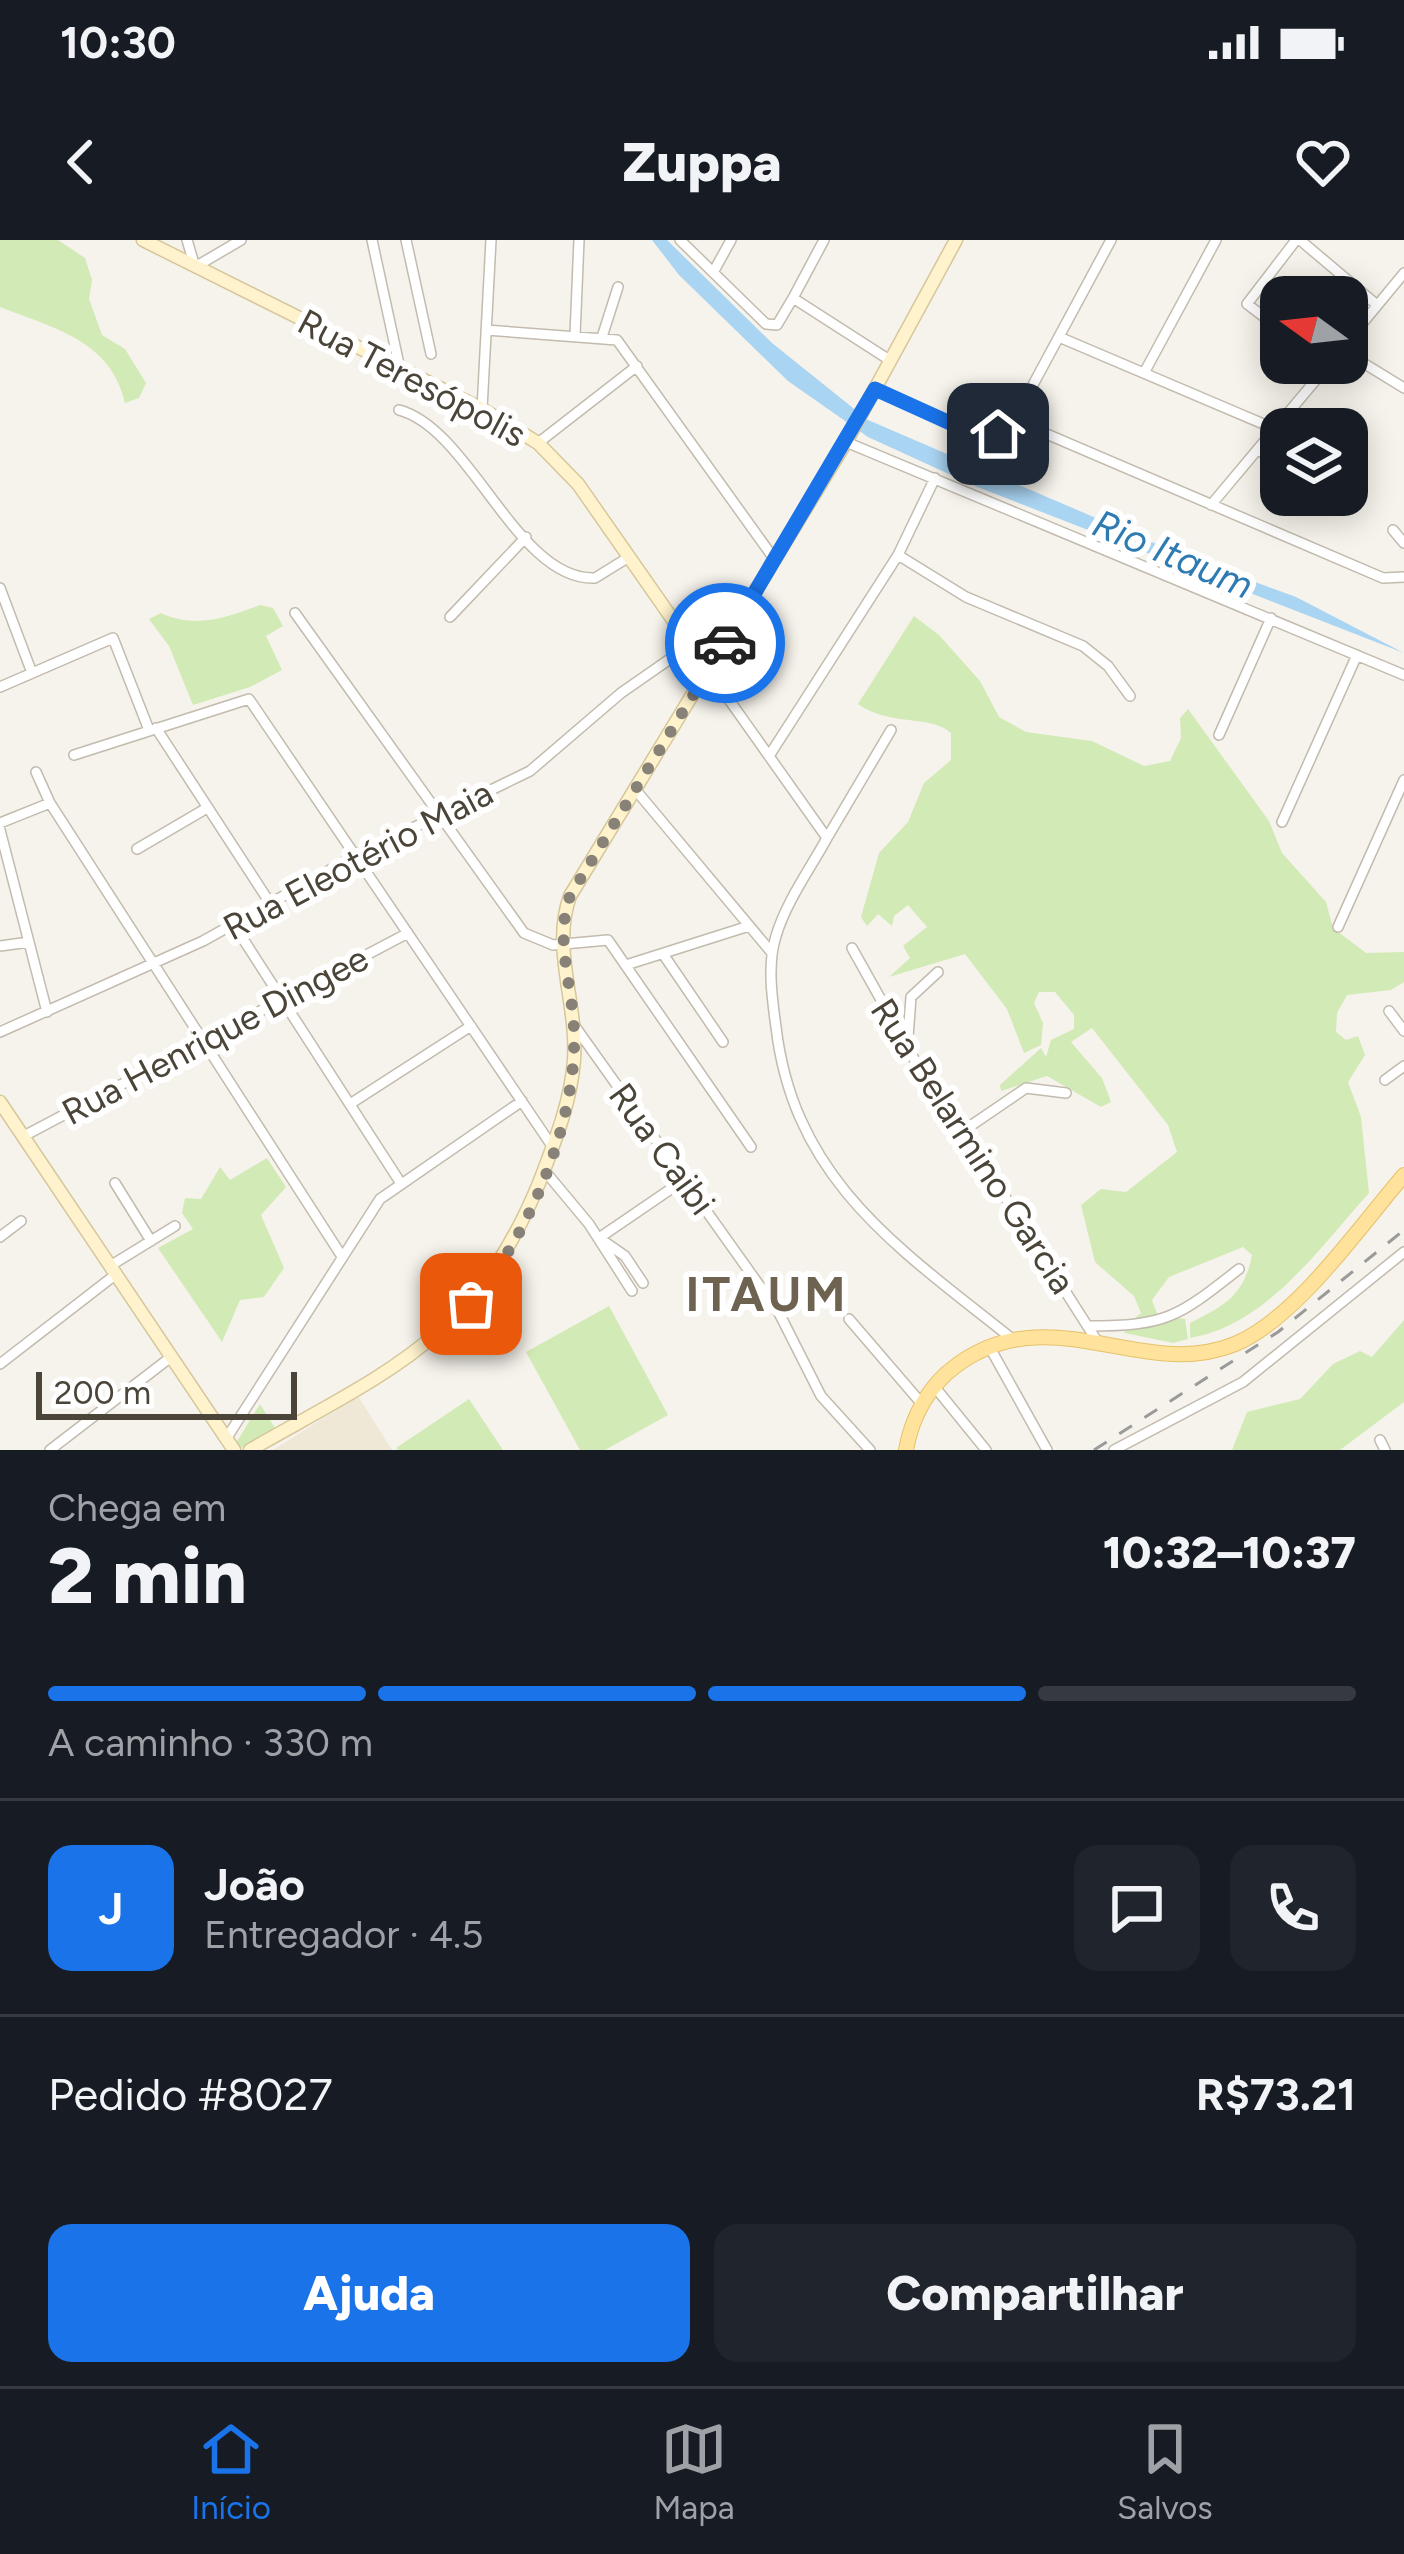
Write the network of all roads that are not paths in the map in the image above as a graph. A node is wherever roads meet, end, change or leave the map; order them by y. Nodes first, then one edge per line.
1 (143, 240) edge
2 (187, 240) edge
3 (241, 240) edge
4 (372, 240) edge
5 (406, 240) edge
6 (491, 240) edge
7 (580, 240) edge
8 (680, 240) edge
9 (730, 240) edge
10 (824, 240) edge
11 (956, 240) edge
12 (1111, 240) edge
13 (1216, 240) edge
14 (1298, 240) edge
15 (195, 267) junction
16 (715, 269) junction
17 (1404, 273) edge
18 (1269, 276) edge
19 (618, 287) dead end
20 (1260, 288) edge
21 (1391, 289) junction
22 (1404, 297) edge
23 (793, 298) junction
24 (1377, 305) junction
25 (1260, 314) edge
26 (1368, 316) edge
27 (486, 330) junction
28 (574, 335) junction
29 (602, 337) junction
30 (1059, 337) junction
31 (431, 354) dead end
32 (891, 361) junction
33 (1368, 365) edge
34 (638, 366) junction
35 (400, 369) junction
36 (1144, 373) junction
37 (1312, 384) edge
38 (1404, 388) edge
39 (875, 389) junction
40 (1292, 408) edge
41 (482, 409) junction
42 (399, 410) dead end
43 (1014, 420) junction
44 (1260, 423) edge
45 (850, 435) junction
46 (538, 443) junction
47 (1260, 448) edge
48 (1258, 450) joint
49 (935, 478) junction
50 (1211, 506) junction
51 (1393, 530) dead end
52 (526, 537) junction
53 (1404, 543) edge
54 (898, 555) junction
55 (629, 557) junction
56 (775, 560) junction
57 (1404, 577) edge
58 (0, 588) edge
59 (295, 613) dead end
60 (450, 616) dead end
61 (1271, 618) junction
62 (690, 645) junction
63 (1357, 655) junction
64 (708, 670) junction
65 (32, 673) junction
66 (1404, 675) edge
67 (0, 687) edge
68 (1130, 697) dead end
69 (153, 729) junction
70 (891, 730) dead end
71 (1219, 735) dead end
72 (74, 755) dead end
73 (769, 756) junction
74 (36, 772) dead end
75 (1404, 780) edge
76 (634, 788) junction
77 (50, 803) junction
78 (208, 808) junction
79 (440, 815) junction
80 (1282, 822) dead end
81 (0, 826) edge
82 (827, 838) junction
83 (137, 849) dead end
84 (355, 856) junction
85 (270, 903) junction
86 (234, 925) junction
87 (749, 926) junction
88 (1338, 927) dead end
89 (408, 933) junction
90 (28, 942) junction
91 (562, 945) junction
92 (0, 946) edge
93 (852, 948) dead end
94 (772, 953) junction
95 (663, 954) junction
96 (626, 965) junction
97 (150, 966) junction
98 (938, 972) dead end
99 (284, 1003) junction
100 (1389, 1011) dead end
101 (46, 1012) junction
102 (574, 1025) junction
103 (471, 1026) junction
104 (1404, 1031) edge
105 (0, 1032) edge
106 (199, 1040) junction
107 (723, 1042) dead end
108 (908, 1042) junction
109 (1404, 1066) edge
110 (1385, 1080) dead end
111 (1066, 1093) dead end
112 (522, 1101) junction
113 (0, 1102) edge
114 (350, 1104) junction
115 (963, 1131) junction
116 (22, 1137) junction
117 (552, 1146) junction
118 (751, 1147) dead end
119 (544, 1170) junction
120 (1404, 1175) edge
121 (684, 1180) junction
122 (400, 1182) junction
123 (115, 1183) dead end
124 (21, 1221) dead end
125 (176, 1226) dead end
126 (0, 1237) edge
127 (599, 1238) junction
128 (151, 1241) junction
129 (1404, 1252) edge
130 (341, 1255) junction
131 (1239, 1269) dead end
132 (112, 1271) junction
133 (643, 1283) dead end
134 (632, 1291) dead end
135 (849, 1319) dead end
136 (1088, 1326) junction
137 (1012, 1338) junction
138 (1097, 1342) junction
139 (988, 1346) junction
140 (171, 1358) junction
141 (0, 1364) edge
142 (934, 1386) junction
143 (922, 1404) junction
144 (230, 1444) edge
145 (50, 1450) edge
146 (250, 1450) edge
147 (870, 1450) edge
148 (906, 1450) edge
149 (986, 1450) edge
150 (1047, 1450) edge
151 (1114, 1450) edge

1 - 15 main road, Rua Teresópolis
2 - 15 street
3 - 15 street
4 - 35 street
5 - 31 street
6 - 27 street
7 - 28 street
8 - 16 street
9 - 16 street
10 - 23 street
11 - 32 main road
12 - 30 street
13 - 36 street
14 - 18 street
14 - 24 street
15 - 35 main road, Rua Teresópolis
16 - 23 street
17 - 21 street
19 - 29 street
20 - 25 street
21 - 22 street
21 - 24 street
23 - 32 street
24 - 26 street
27 - 28 street
27 - 41 street
28 - 29 street
29 - 34 street
30 - 36 street
30 - 43 street
32 - 39 main road
33 - 38 street
34 - 46 street
34 - 56 street
35 - 41 main road, Rua Teresópolis
36 - 44 street
37 - 40 street
39 - 43 street
39 - 45 main road
41 - 46 main road, Rua Teresópolis
42 - 52 street
43 - 50 street
45 - 49 street
45 - 56 main road
46 - 55 main road, Rua Teresópolis
47 - 48 street
48 - 50 street
49 - 54 street
49 - 61 street
50 - 57 street
51 - 53 street
52 - 55 street
52 - 60 street
54 - 68 street
54 - 73 street
55 - 62 main road, Rua Teresópolis
56 - 64 main road
58 - 65 street
59 - 79 street
61 - 63 street
61 - 71 street
62 - 64 main road, Rua Teresópolis
62 - 79 street, Rua Eleotério Maia
63 - 66 street
63 - 80 street
64 - 73 street, Rua Teresópolis
64 - 76 main road
65 - 67 street
65 - 69 street
69 - 72 street
69 - 78 street
69 - 84 street
70 - 82 street
73 - 82 street, Rua Teresópolis
74 - 77 street
75 - 88 street
76 - 87 street
76 - 91 main road
77 - 81 street
77 - 97 street
78 - 83 street
78 - 85 street
79 - 84 street, Rua Eleotério Maia
79 - 91 street
81 - 90 street
82 - 94 street
84 - 85 street, Rua Eleotério Maia
84 - 89 street
85 - 86 street, Rua Eleotério Maia
86 - 97 street, Rua Eleotério Maia
86 - 99 street
87 - 94 street
87 - 95 street
89 - 99 street, Rua Henrique Dingee
89 - 103 street
90 - 92 street
90 - 101 street
91 - 96 street
91 - 102 main road
93 - 108 street, Rua Belarmino Garcia
94 - 137 street
95 - 96 street
95 - 107 street
96 - 118 street
97 - 101 street, Rua Eleotério Maia
97 - 106 street
98 - 108 street
99 - 106 street, Rua Henrique Dingee
99 - 114 street
100 - 104 street
101 - 105 street, Rua Eleotério Maia
102 - 117 main road
102 - 121 street, Rua Caibi
103 - 112 street
103 - 114 street
106 - 116 street, Rua Henrique Dingee
106 - 130 street
108 - 115 street, Rua Belarmino Garcia
109 - 110 street
111 - 115 street
112 - 117 street
112 - 122 street
113 - 116 main road
114 - 122 street
115 - 136 street, Rua Belarmino Garcia
116 - 132 main road
117 - 119 main road
119 - 127 street
119 - 146 main road
120 - 138 main road
121 - 127 street
121 - 147 street, Rua Caibi
122 - 130 street
123 - 128 street
124 - 126 street
125 - 128 street
127 - 133 street
127 - 134 street
128 - 132 street
129 - 151 street
130 - 144 street
131 - 136 street
132 - 140 main road
132 - 141 street
135 - 143 street
136 - 138 street, Rua Belarmino Garcia
137 - 138 main road
137 - 139 main road
139 - 142 main road
139 - 150 street
140 - 144 main road
140 - 145 street
142 - 143 main road
142 - 149 street
143 - 148 main road

